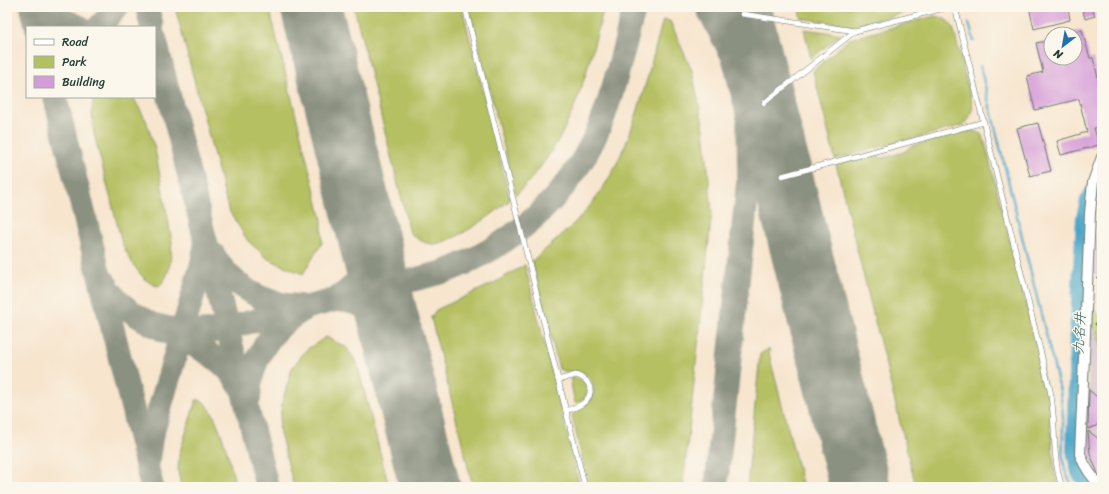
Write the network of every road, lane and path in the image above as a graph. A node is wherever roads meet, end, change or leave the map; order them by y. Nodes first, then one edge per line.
1 (465, 7) edge
2 (948, 7) edge
3 (955, 7) edge
4 (742, 14) dead end
5 (855, 31) junction
6 (764, 103) dead end
7 (984, 122) junction
8 (1101, 164) edge
9 (782, 176) dead end
10 (558, 380) junction
11 (566, 411) junction
12 (585, 487) edge
13 (1062, 487) edge
14 (1102, 487) edge

1 - 10 lane
2 - 5 lane
3 - 7 lane
4 - 5 lane
5 - 6 lane
7 - 9 lane
7 - 13 lane
8 - 14 street
10 - 11 lane
10 - 11 lane
11 - 12 lane

